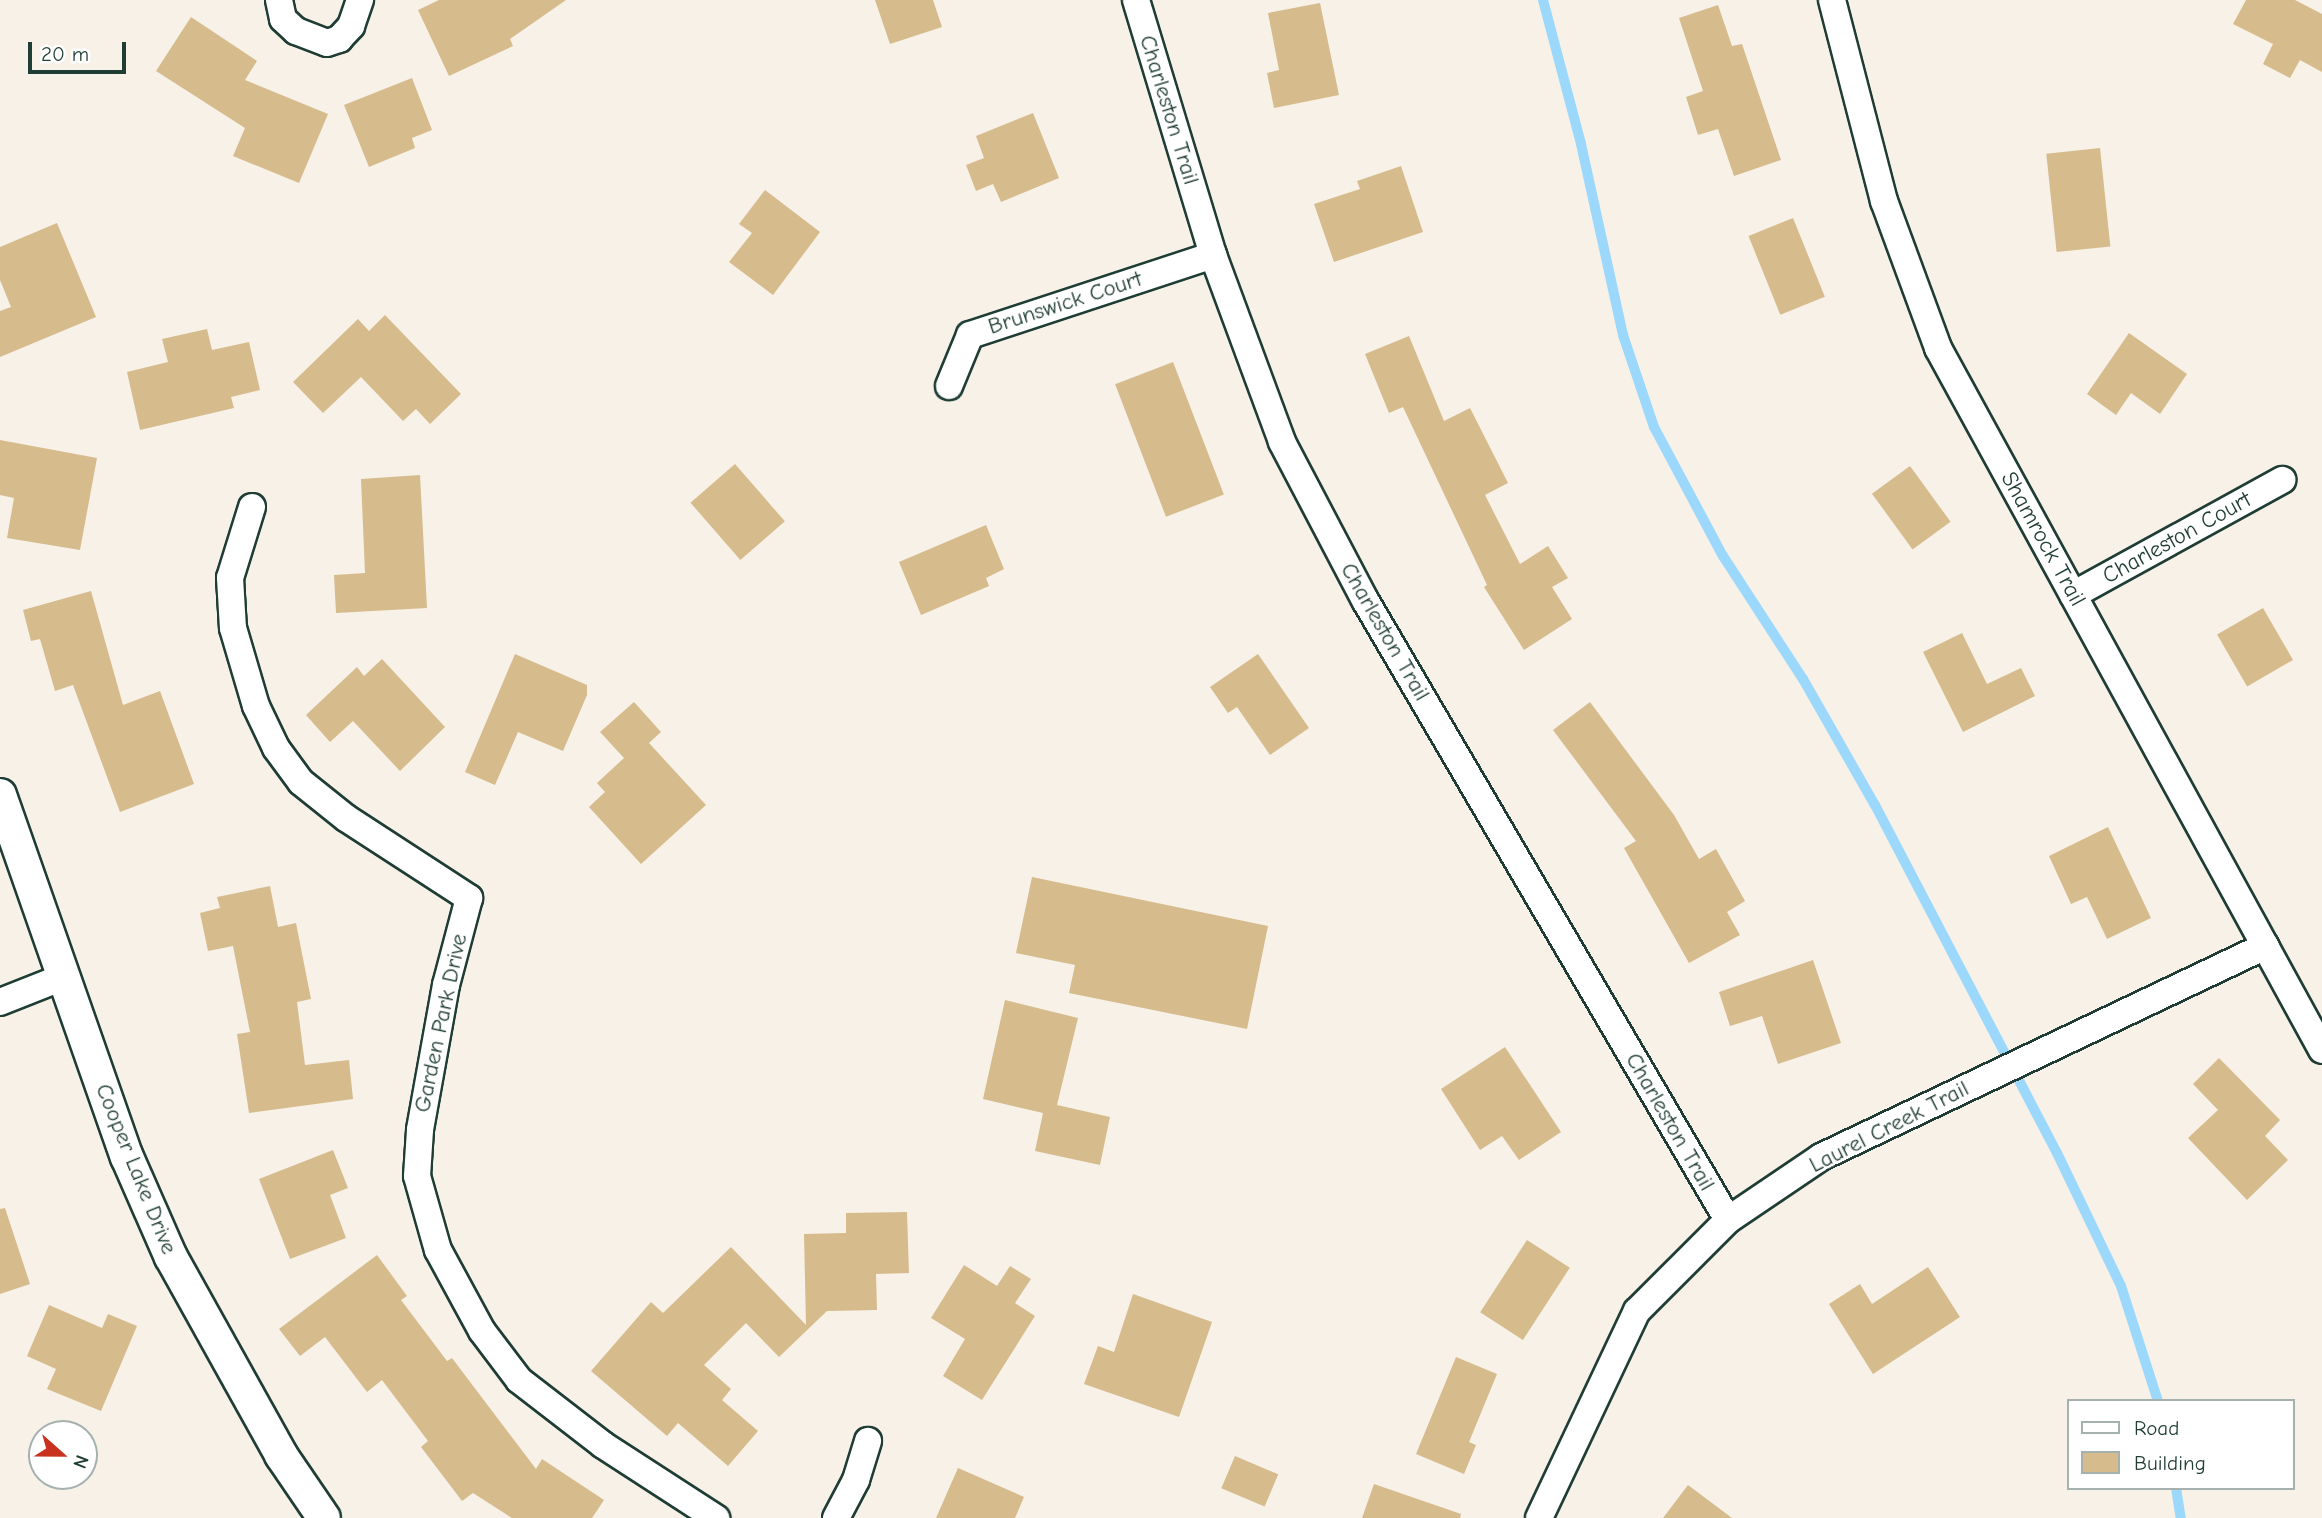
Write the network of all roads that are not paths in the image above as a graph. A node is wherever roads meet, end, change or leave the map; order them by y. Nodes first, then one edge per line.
1 (279, 0) edge
2 (360, 0) edge
3 (1136, 0) edge
4 (1832, 0) edge
5 (1213, 255) junction
6 (949, 386) dead end
7 (2281, 480) dead end
8 (251, 507) dead end
9 (2073, 595) junction
10 (0, 795) edge
11 (2265, 946) junction
12 (63, 977) junction
13 (0, 1002) edge
14 (2322, 1050) edge
15 (1728, 1220) junction
16 (867, 1441) dead end
17 (324, 1518) edge
18 (716, 1518) edge
19 (836, 1518) edge
20 (1539, 1518) edge

1 - 2 street
3 - 5 street, Charleston Trail
4 - 9 street, Shamrock Trail
5 - 6 street, Brunswick Court
5 - 15 street, Charleston Trail
7 - 9 street, Charleston Court
8 - 18 street, Garden Park Drive
9 - 11 street, Shamrock Trail
10 - 12 street, Cooper Lake Drive
11 - 14 street, Shamrock Trail
11 - 15 street, Laurel Creek Trail
12 - 13 street
12 - 17 street, Cooper Lake Drive
15 - 20 street, Laurel Creek Trail
16 - 19 street

